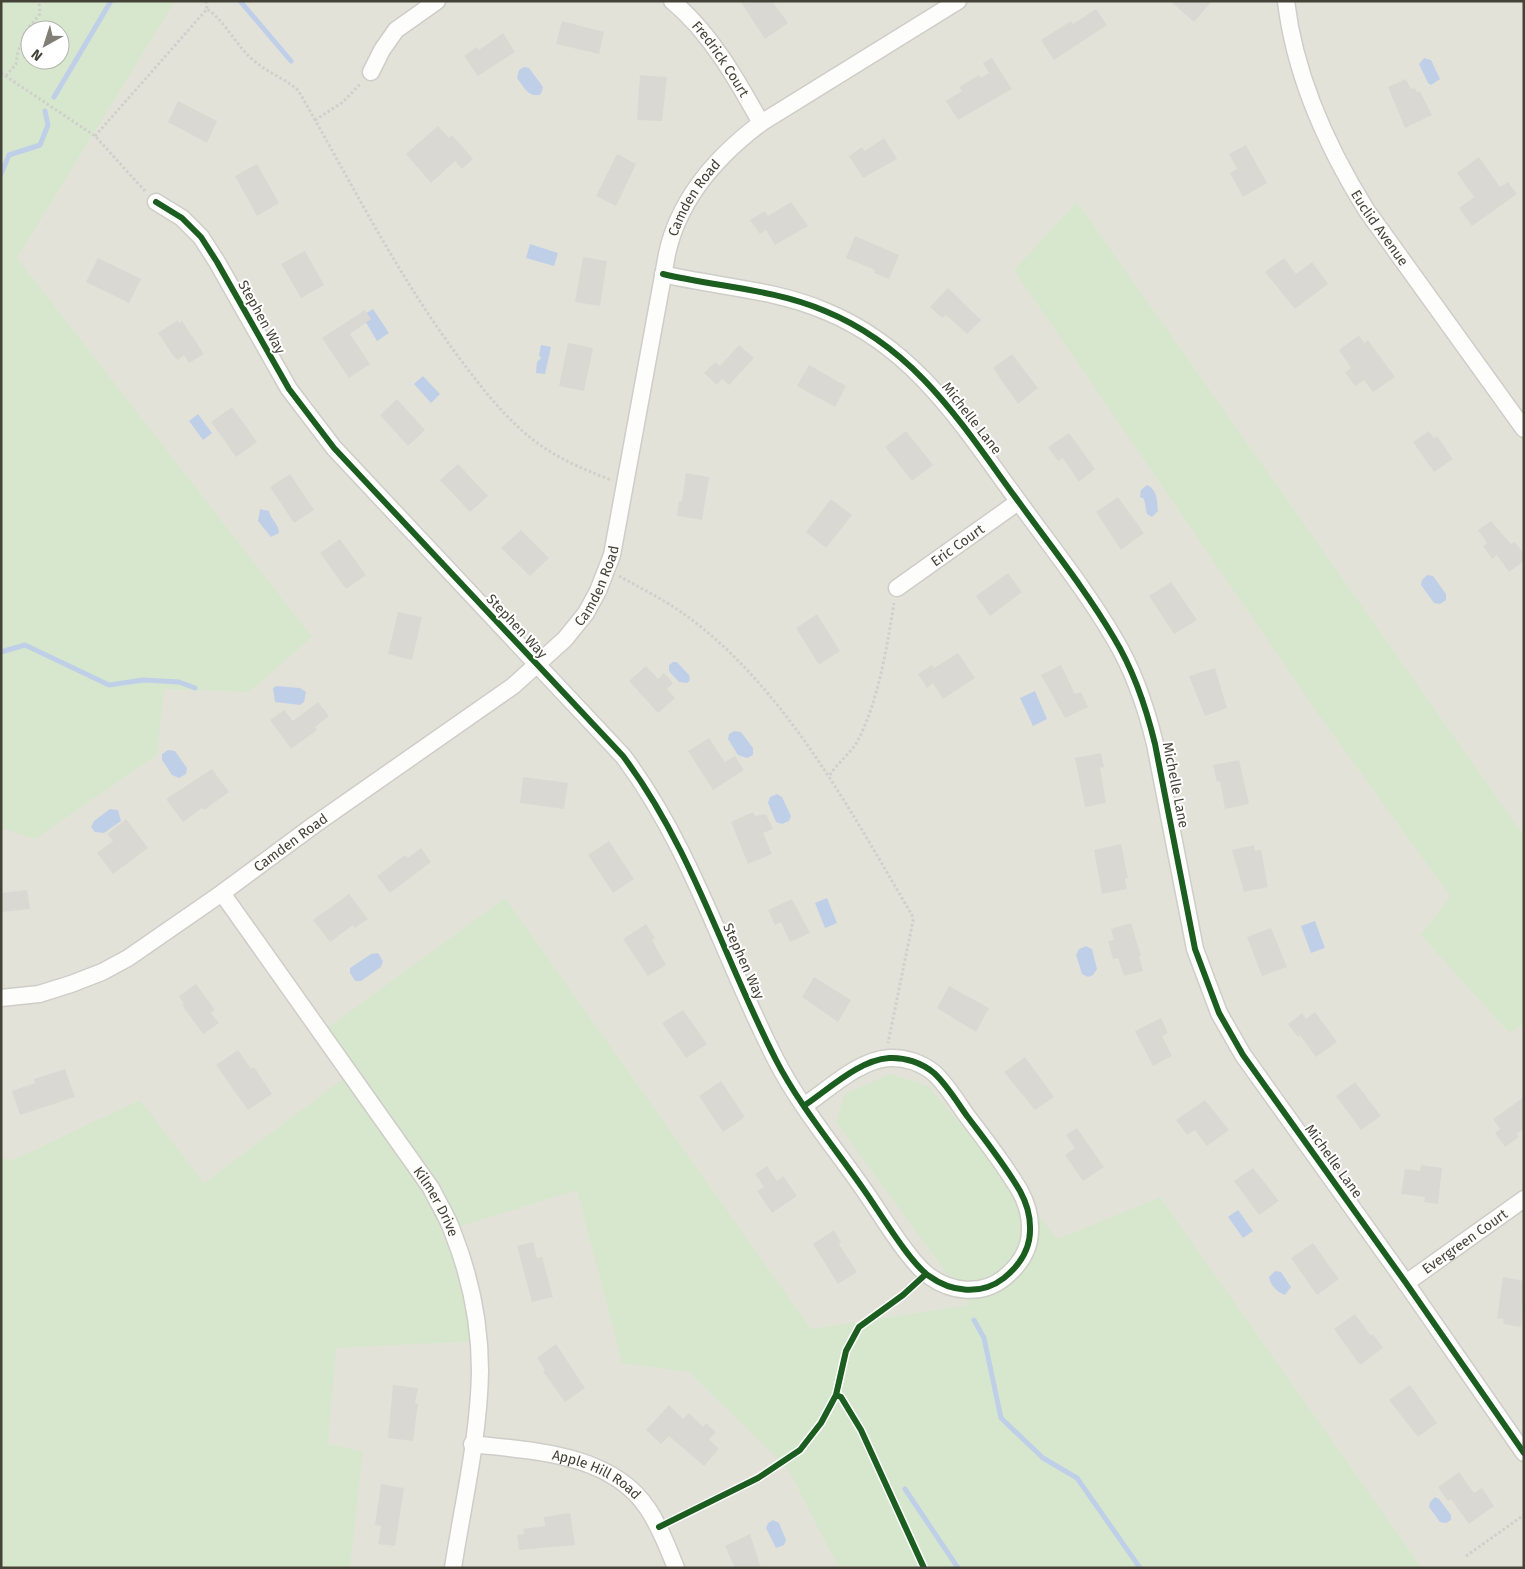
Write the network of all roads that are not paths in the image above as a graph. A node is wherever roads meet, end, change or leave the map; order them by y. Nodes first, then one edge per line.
1 (437, 1) edge
2 (672, 1) edge
3 (958, 1) edge
4 (1286, 1) edge
5 (371, 72) road end
6 (761, 123) junction
7 (156, 202) road end
8 (663, 274) junction
9 (1524, 429) edge
10 (1018, 502) junction
11 (897, 588) road end
12 (537, 665) junction
13 (222, 893) junction
14 (1, 998) edge
15 (805, 1106) junction
16 (1524, 1199) edge
17 (1406, 1283) junction
18 (472, 1444) junction
19 (1524, 1453) edge
20 (452, 1568) edge
21 (676, 1568) edge

1 - 5 street
2 - 6 street, Fredrick Court
3 - 6 street, Camden Road
4 - 9 street, Euclid Avenue
6 - 8 street, Camden Road
7 - 12 street, Stephen Way
8 - 10 street, Michelle Lane
8 - 12 street, Camden Road
10 - 11 street, Eric Court
10 - 17 street, Michelle Lane
12 - 13 street, Camden Road
12 - 15 street, Stephen Way
13 - 14 street, Camden Road
13 - 18 street, Kilmer Drive
15 - 15 street, Stephen Way
16 - 17 street, Evergreen Court
17 - 19 street, Michelle Lane
18 - 20 street, Kilmer Drive
18 - 21 street, Apple Hill Road

